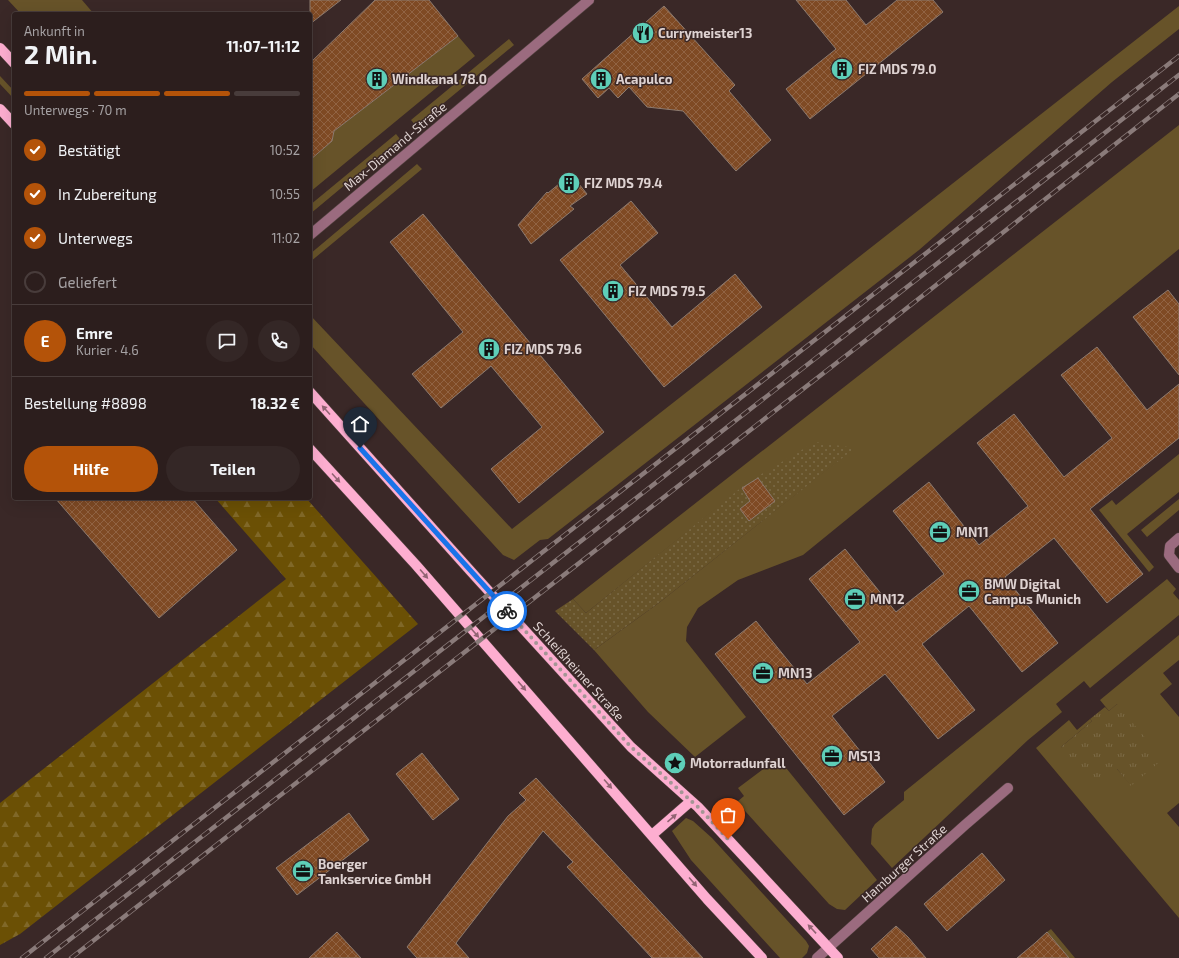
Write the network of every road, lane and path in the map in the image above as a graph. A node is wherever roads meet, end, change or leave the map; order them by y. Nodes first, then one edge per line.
1 (589, 0) edge
2 (0, 48) edge
3 (12, 61) edge
4 (0, 109) edge
5 (12, 122) edge
6 (312, 233) edge
7 (312, 394) edge
8 (312, 451) edge
9 (1179, 538) edge
10 (1179, 568) edge
11 (1008, 788) dead end
12 (691, 801) junction
13 (652, 835) junction
14 (829, 948) junction
15 (762, 958) edge
16 (818, 958) edge
17 (838, 958) edge

1 - 6 street, Max-Diamand-Straße
2 - 3 main road
4 - 5 main road
12 -> 7 main road, Schleißheimer Straße
8 -> 13 main road
9 - 10 street
11 - 14 street, Hamburger Straße
13 -> 12 main road
14 -> 12 main road, Schleißheimer Straße
13 -> 15 main road
14 - 16 street, Hamburger Straße
14 - 17 main road, Schleißheimer Straße

